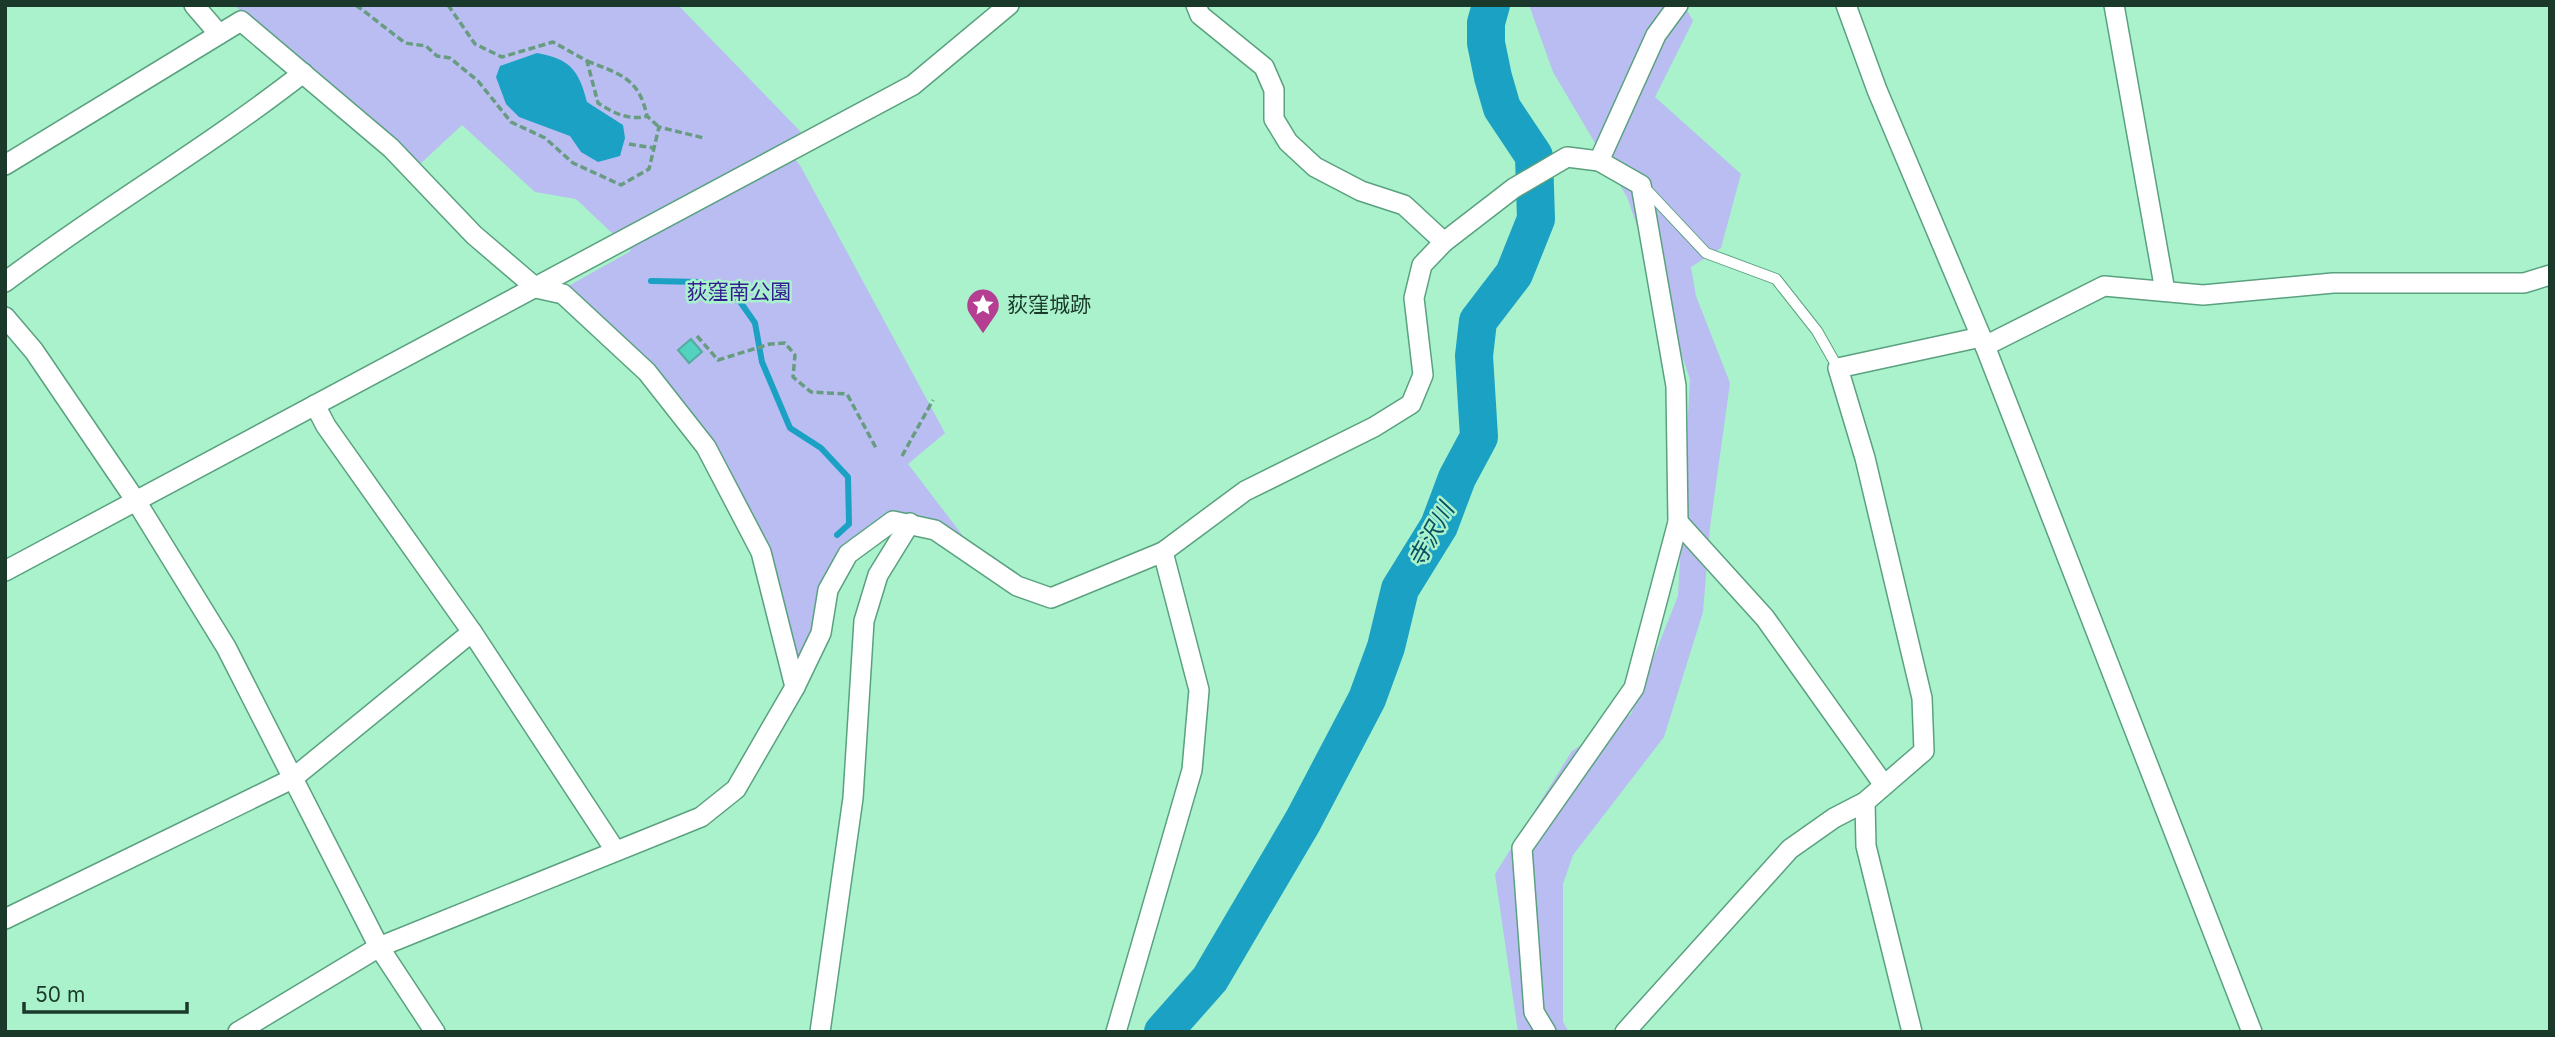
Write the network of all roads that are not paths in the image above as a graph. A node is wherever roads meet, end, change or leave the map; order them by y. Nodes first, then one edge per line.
1 (194, 5) edge
2 (1009, 5) edge
3 (1196, 5) edge
4 (1678, 5) edge
5 (1846, 5) edge
6 (2114, 5) edge
7 (219, 34) junction
8 (303, 73) junction
9 (1599, 161) junction
10 (5, 165) edge
11 (1641, 184) junction
12 (1444, 242) junction
13 (2550, 275) edge
14 (5, 282) edge
15 (536, 288) junction
16 (2165, 291) junction
17 (5, 317) edge
18 (1983, 341) junction
19 (1838, 368) junction
20 (315, 405) junction
21 (136, 500) junction
22 (1678, 522) junction
23 (910, 523) junction
24 (1163, 552) junction
25 (5, 571) edge
26 (472, 632) junction
27 (795, 687) junction
28 (292, 779) junction
29 (1884, 785) junction
30 (1865, 802) junction
31 (615, 850) junction
32 (5, 919) edge
33 (379, 947) junction
34 (238, 1032) edge
35 (435, 1032) edge
36 (820, 1032) edge
37 (1116, 1032) edge
38 (1546, 1032) edge
39 (1625, 1032) edge
40 (1912, 1032) edge
41 (2252, 1032) edge

1 - 7 street
2 - 15 street
3 - 12 street
4 - 9 street
5 - 18 street
6 - 16 street
7 - 8 street
7 - 10 street
8 - 14 street
8 - 15 street
9 - 11 street
9 - 12 street
11 - 19 lane
11 - 22 street
12 - 24 street
13 - 16 street
15 - 20 street
15 - 27 street
16 - 18 street
17 - 21 street
18 - 19 street
18 - 41 street
19 - 29 street
20 - 21 street
20 - 26 street
21 - 25 street
21 - 28 street
22 - 29 street
22 - 38 street
23 - 24 street
23 - 27 street
23 - 36 street
24 - 37 street
26 - 28 street
26 - 31 street
27 - 31 street
28 - 32 street
28 - 33 street
29 - 30 street
30 - 39 street
30 - 40 street
31 - 33 street
33 - 34 street
33 - 35 street

